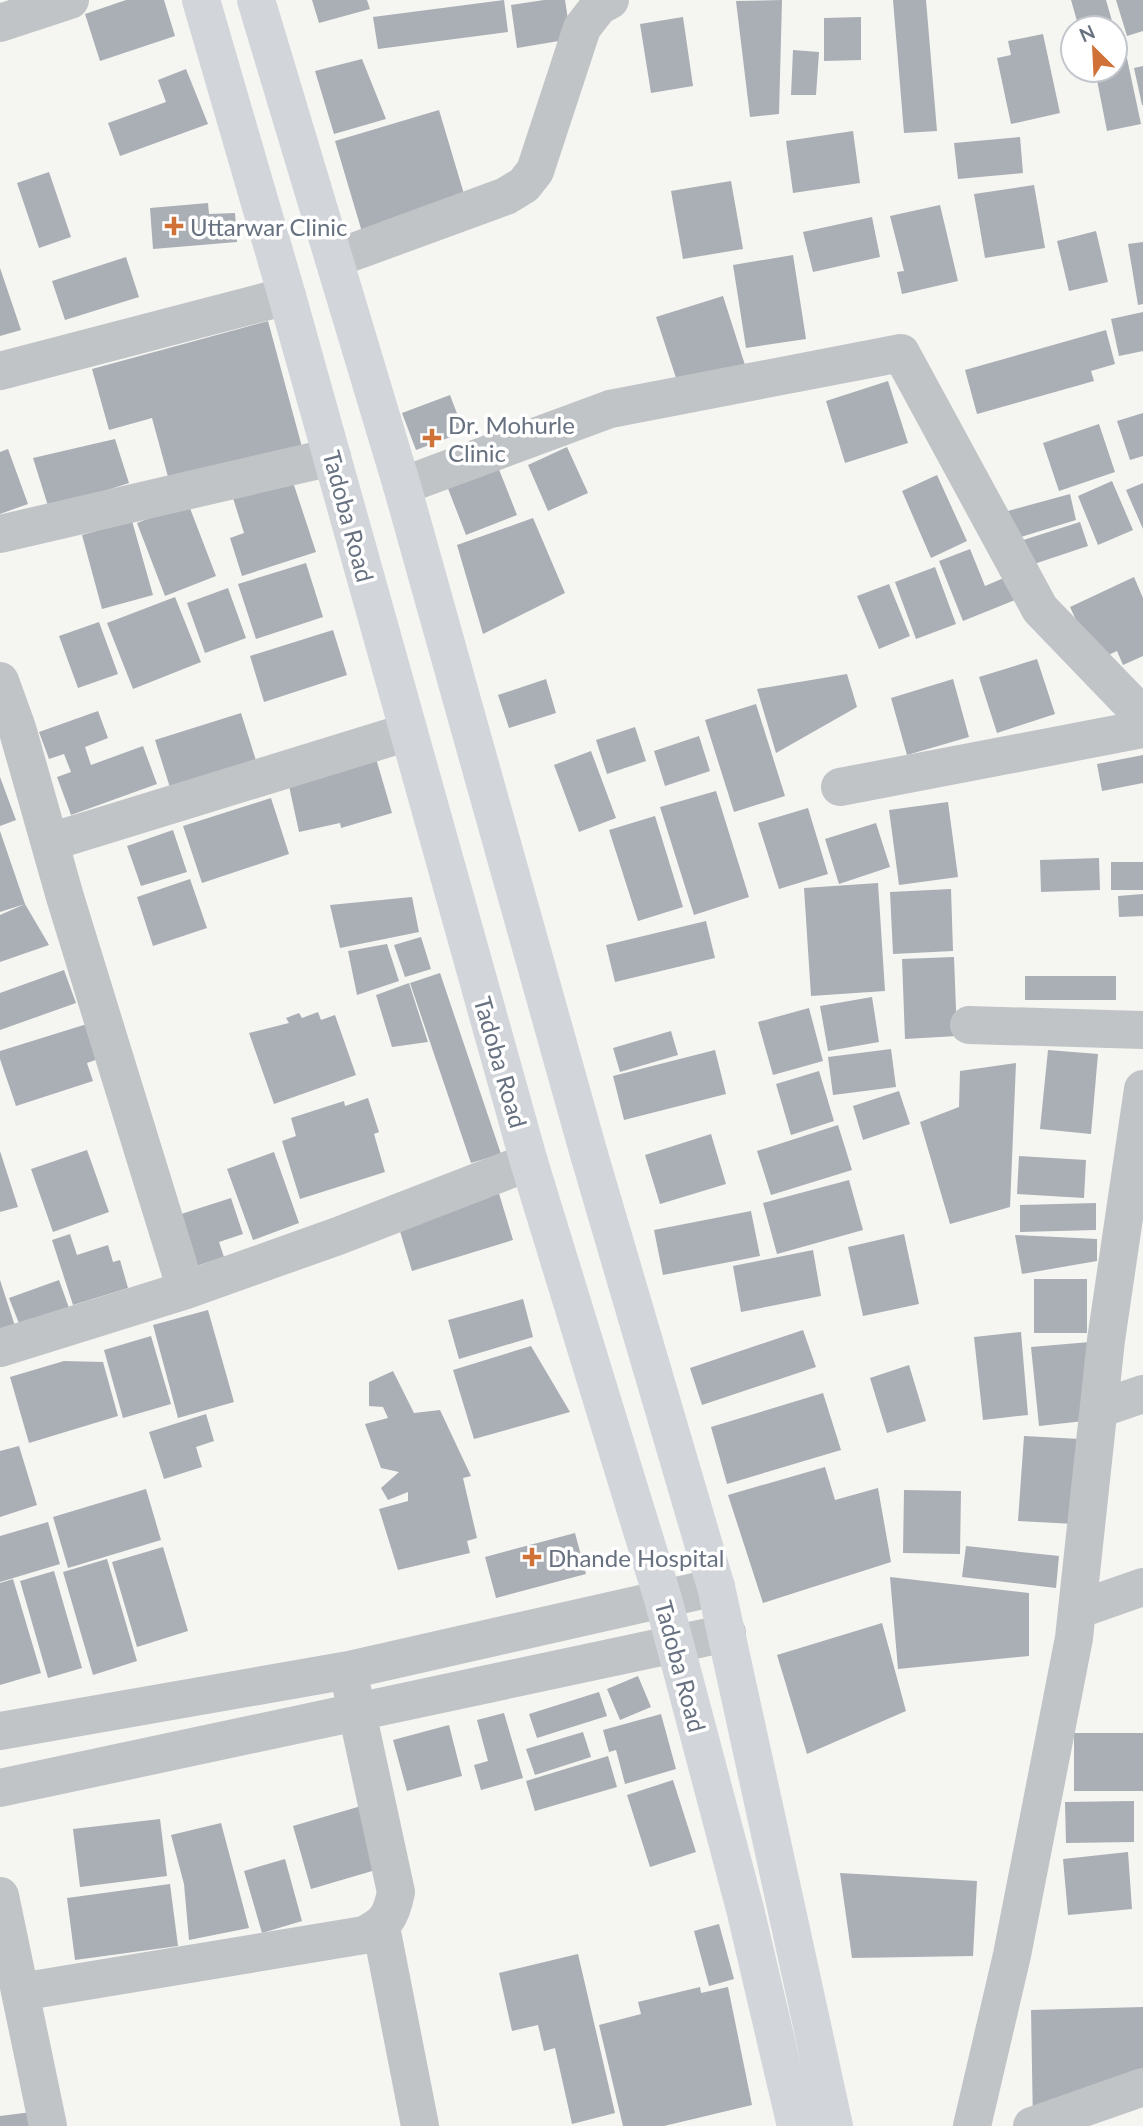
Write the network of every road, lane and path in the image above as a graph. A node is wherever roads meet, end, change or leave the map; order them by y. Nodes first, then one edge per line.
1 (70, 0) edge
2 (201, 0) edge
3 (256, 0) edge
4 (610, 0) edge
5 (0, 23) edge
6 (334, 259) junction
7 (287, 296) junction
8 (0, 371) edge
9 (332, 457) junction
10 (402, 486) junction
11 (0, 534) edge
12 (0, 681) edge
13 (1143, 716) edge
14 (1143, 729) edge
15 (408, 732) junction
16 (840, 787) dead end
17 (50, 842) junction
18 (969, 1025) dead end
19 (1143, 1030) edge
20 (1143, 1089) edge
21 (529, 1162) junction
22 (186, 1290) junction
23 (0, 1348) edge
24 (1143, 1394) edge
25 (1099, 1409) junction
26 (716, 1587) junction
27 (1143, 1587) edge
28 (663, 1599) junction
29 (1077, 1610) junction
30 (727, 1633) junction
31 (675, 1645) junction
32 (349, 1670) junction
33 (356, 1713) junction
34 (0, 1731) edge
35 (0, 1788) edge
36 (0, 1896) edge
37 (381, 1927) junction
38 (20, 1992) junction
39 (1143, 2087) edge
40 (48, 2126) edge
41 (420, 2126) edge
42 (796, 2126) edge
43 (834, 2126) edge
44 (972, 2126) edge
45 (1032, 2126) edge

1 - 5 street
2 - 7 main road, Tadoba Road
3 - 6 main road, Tadoba Road
4 - 6 street
6 - 10 main road, Tadoba Road
7 - 8 street
7 - 9 main road, Tadoba Road
9 - 11 street
9 - 15 main road, Tadoba Road
10 - 13 street
10 - 26 main road, Tadoba Road
12 - 17 street
14 - 16 street
15 - 17 street
15 - 21 main road, Tadoba Road
17 - 22 street
18 - 19 street
20 - 25 street
21 - 22 street
21 - 28 main road, Tadoba Road
22 - 23 street
24 - 25 street
25 - 29 street
26 - 28 street
26 - 30 main road, Tadoba Road
27 - 29 street
28 - 31 main road, Tadoba Road
28 - 32 street
29 - 44 street
30 - 31 street
30 - 43 main road, Tadoba Road
31 - 33 street
31 - 42 main road, Tadoba Road
32 - 33 street
32 - 34 street
33 - 35 street
33 - 37 street
36 - 38 street
37 - 38 street
37 - 41 street
38 - 40 street
39 - 45 street

